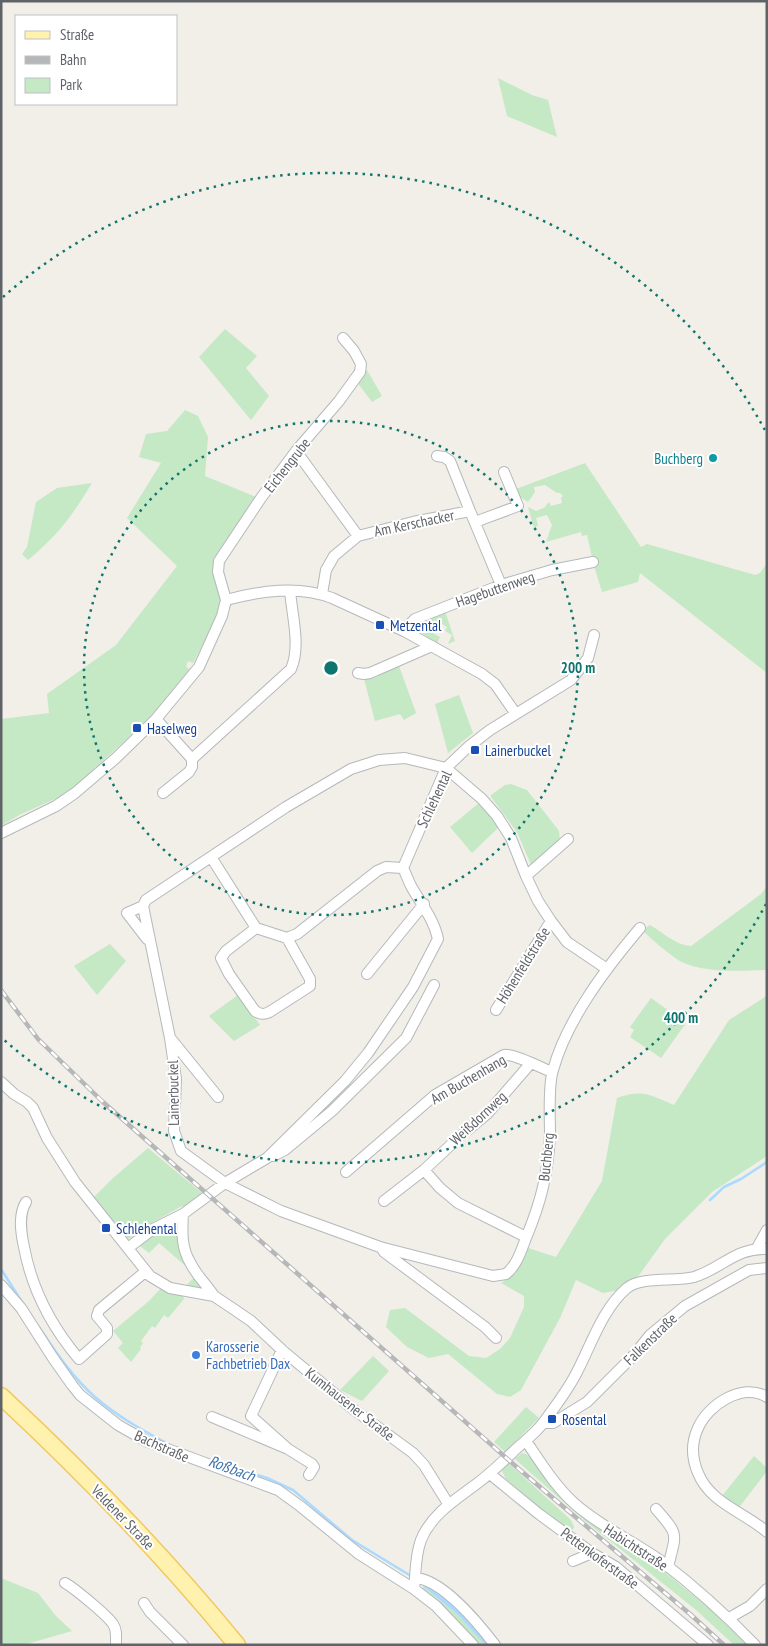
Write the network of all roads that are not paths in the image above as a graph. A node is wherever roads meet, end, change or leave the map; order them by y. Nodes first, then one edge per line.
1 (343, 338) dead end
2 (296, 451) junction
3 (437, 456) dead end
4 (504, 472) dead end
5 (470, 511) junction
6 (475, 522) junction
7 (358, 536) junction
8 (593, 562) dead end
9 (501, 585) junction
10 (290, 591) junction
11 (322, 594) junction
12 (226, 600) junction
13 (406, 632) junction
14 (594, 635) dead end
15 (432, 646) junction
16 (358, 673) dead end
17 (516, 714) junction
18 (156, 719) junction
19 (192, 759) junction
20 (446, 768) junction
21 (163, 793) dead end
22 (1, 833) edge
23 (568, 839) dead end
24 (211, 857) junction
25 (403, 868) junction
26 (526, 876) junction
27 (424, 904) junction
28 (143, 906) junction
29 (551, 921) junction
30 (256, 928) junction
31 (640, 928) dead end
32 (287, 938) junction
33 (149, 942) junction
34 (608, 969) junction
35 (367, 974) dead end
36 (434, 985) dead end
37 (496, 1010) dead end
38 (170, 1038) junction
39 (530, 1064) junction
40 (552, 1072) junction
41 (1, 1082) edge
42 (14, 1094) junction
43 (1, 1095) edge
44 (218, 1097) dead end
45 (267, 1158) junction
46 (424, 1170) junction
47 (346, 1172) dead end
48 (225, 1183) junction
49 (384, 1201) dead end
50 (26, 1202) dead end
51 (182, 1214) junction
52 (767, 1230) edge
53 (526, 1237) junction
54 (380, 1246) junction
55 (128, 1248) junction
56 (762, 1249) edge
57 (767, 1268) edge
58 (145, 1272) junction
59 (1, 1285) edge
60 (214, 1296) junction
61 (496, 1338) dead end
62 (282, 1350) junction
63 (1, 1396) edge
64 (767, 1397) edge
65 (251, 1416) junction
66 (212, 1418) dead end
67 (543, 1424) junction
68 (244, 1431) junction
69 (526, 1441) junction
70 (288, 1449) junction
71 (490, 1474) junction
72 (309, 1475) dead end
73 (449, 1505) junction
74 (656, 1509) dead end
75 (767, 1532) edge
76 (592, 1553) junction
77 (573, 1561) dead end
78 (668, 1567) junction
79 (416, 1581) junction
80 (65, 1583) dead end
81 (767, 1589) edge
82 (144, 1603) dead end
83 (729, 1618) junction
84 (118, 1644) edge
85 (183, 1645) edge
86 (237, 1645) edge
87 (473, 1645) edge
88 (495, 1645) edge
89 (708, 1645) edge
90 (755, 1645) edge

1 - 2 street, Eichengrube
2 - 7 street, Am Kerschacker
2 - 12 street, Eichengrube
3 - 5 street, Am Kerschacker
4 - 6 street, Am Kerschacker
5 - 6 street, Am Kerschacker
5 - 7 street, Am Kerschacker
6 - 9 street, Am Kerschacker
7 - 11 street, Am Kerschacker
8 - 9 street, Hagebuttenweg
9 - 13 street, Hagebuttenweg
10 - 11 street
10 - 12 street
10 - 19 street
11 - 13 street
12 - 18 street
13 - 15 street
14 - 17 street, Schlehental
15 - 16 street
15 - 17 street
17 - 20 street, Schlehental
18 - 19 street
18 - 22 street
19 - 21 street
20 - 24 street
20 - 25 street, Schlehental
20 - 26 street, Höhenfeldstraße
23 - 26 street
24 - 28 street
24 - 30 street
25 - 27 street
25 - 32 street
26 - 29 street, Höhenfeldstraße
27 - 35 street
27 - 45 street
28 - 33 street, Lainerbuckel
28 - 33 street
29 - 34 street, Höhenfeldstraße
29 - 37 street, Höhenfeldstraße
30 - 32 street
30 - 32 street
31 - 34 street, Buchberg
33 - 38 street, Lainerbuckel
34 - 40 street, Buchberg
36 - 45 street
38 - 44 street, Lainerbuckel
38 - 48 street, Lainerbuckel
39 - 40 street, Am Buchenhang
39 - 46 street, Weißdornweg
39 - 47 street, Am Buchenhang
40 - 53 street, Buchberg
41 - 42 street, Kumhausener Straße
42 - 43 street
42 - 55 street, Kumhausener Straße
45 - 48 street
46 - 49 street, Weißdornweg
46 - 53 street
48 - 51 street
48 - 54 street, Buchberg
50 - 58 street
51 - 55 street
51 - 60 street, Kumhausener Straße
52 - 56 street
53 - 54 street, Buchberg
54 - 61 street, Buchberg
55 - 58 street, Kumhausener Straße
56 - 67 street
57 - 67 street, Falkenstraße
58 - 60 street, Kumhausener Straße
59 - 79 street, Bachstraße
60 - 62 street, Kumhausener Straße
62 - 65 street
62 - 73 street, Kumhausener Straße
63 - 86 main road, Veldener Straße
64 - 75 street
65 - 68 street
65 - 70 street
66 - 68 street
67 - 69 street
68 - 70 street
69 - 71 street
69 - 78 street, Habichtstraße
70 - 72 street
71 - 73 street
71 - 76 street, Pettenkoferstraße
73 - 79 street
74 - 78 street
76 - 77 street
76 - 89 street, Pettenkoferstraße
78 - 83 street, Habichtstraße
79 - 87 street, Bachstraße
79 - 88 street, Bachstraße
80 - 84 street
81 - 83 street
82 - 85 street
83 - 90 street, Habichtstraße

